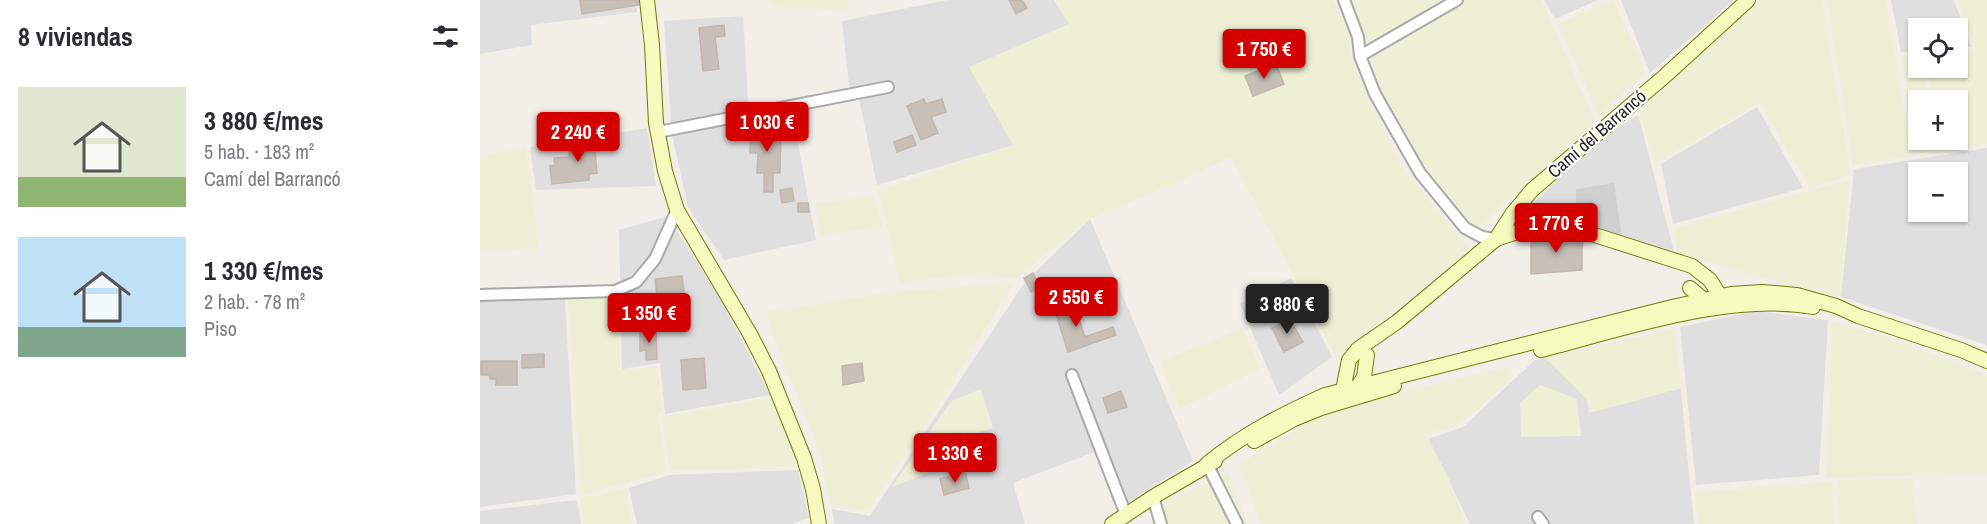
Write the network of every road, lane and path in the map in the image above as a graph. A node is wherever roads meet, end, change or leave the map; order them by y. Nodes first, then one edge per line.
1 (646, 0) edge
2 (1344, 0) edge
3 (1457, 0) edge
4 (1748, 0) edge
5 (1360, 56) junction
6 (888, 87) dead end
7 (658, 132) junction
8 (677, 210) junction
9 (1496, 239) junction
10 (1678, 261) junction
11 (1710, 280) junction
12 (1690, 288) junction
13 (480, 295) edge
14 (1720, 296) junction
15 (1704, 300) junction
16 (1685, 304) junction
17 (1800, 305) junction
18 (1858, 316) junction
19 (1662, 319) junction
20 (1368, 348) junction
21 (1987, 361) edge
22 (1473, 367) junction
23 (1072, 375) dead end
24 (1348, 375) junction
25 (1386, 379) junction
26 (1362, 381) junction
27 (1343, 390) junction
28 (1312, 412) junction
29 (1207, 464) junction
30 (1153, 497) junction
31 (1126, 515) junction
32 (819, 524) edge
33 (1112, 524) edge
34 (1161, 524) edge
35 (1237, 524) edge

1 - 7 main road
2 - 5 street
3 - 5 street
4 - 9 main road, Camí del Barrancó
5 - 9 street
6 - 7 street
7 - 8 main road
8 - 13 street
8 - 32 main road
9 - 10 main road
9 - 20 main road, Camí del Barrancó
10 - 11 main road
10 - 12 main road
11 - 14 main road
11 - 15 main road
12 - 15 main road
12 - 16 main road
14 - 15 main road
14 - 18 main road
15 - 16 main road
15 - 17 main road
15 - 19 main road
16 - 25 main road
17 - 18 main road
17 - 19 main road
18 - 21 main road
19 - 22 main road
20 - 24 main road, Camí del Barrancó
20 - 25 main road
20 - 26 main road
22 - 26 main road
22 - 28 main road
23 - 31 street
24 - 26 main road
24 - 27 main road, Camí del Barrancó
25 - 26 main road
26 - 27 main road
26 - 28 main road
27 - 29 main road
28 - 29 main road
29 - 30 main road
29 - 35 street
30 - 31 main road
30 - 34 street
31 - 33 main road

